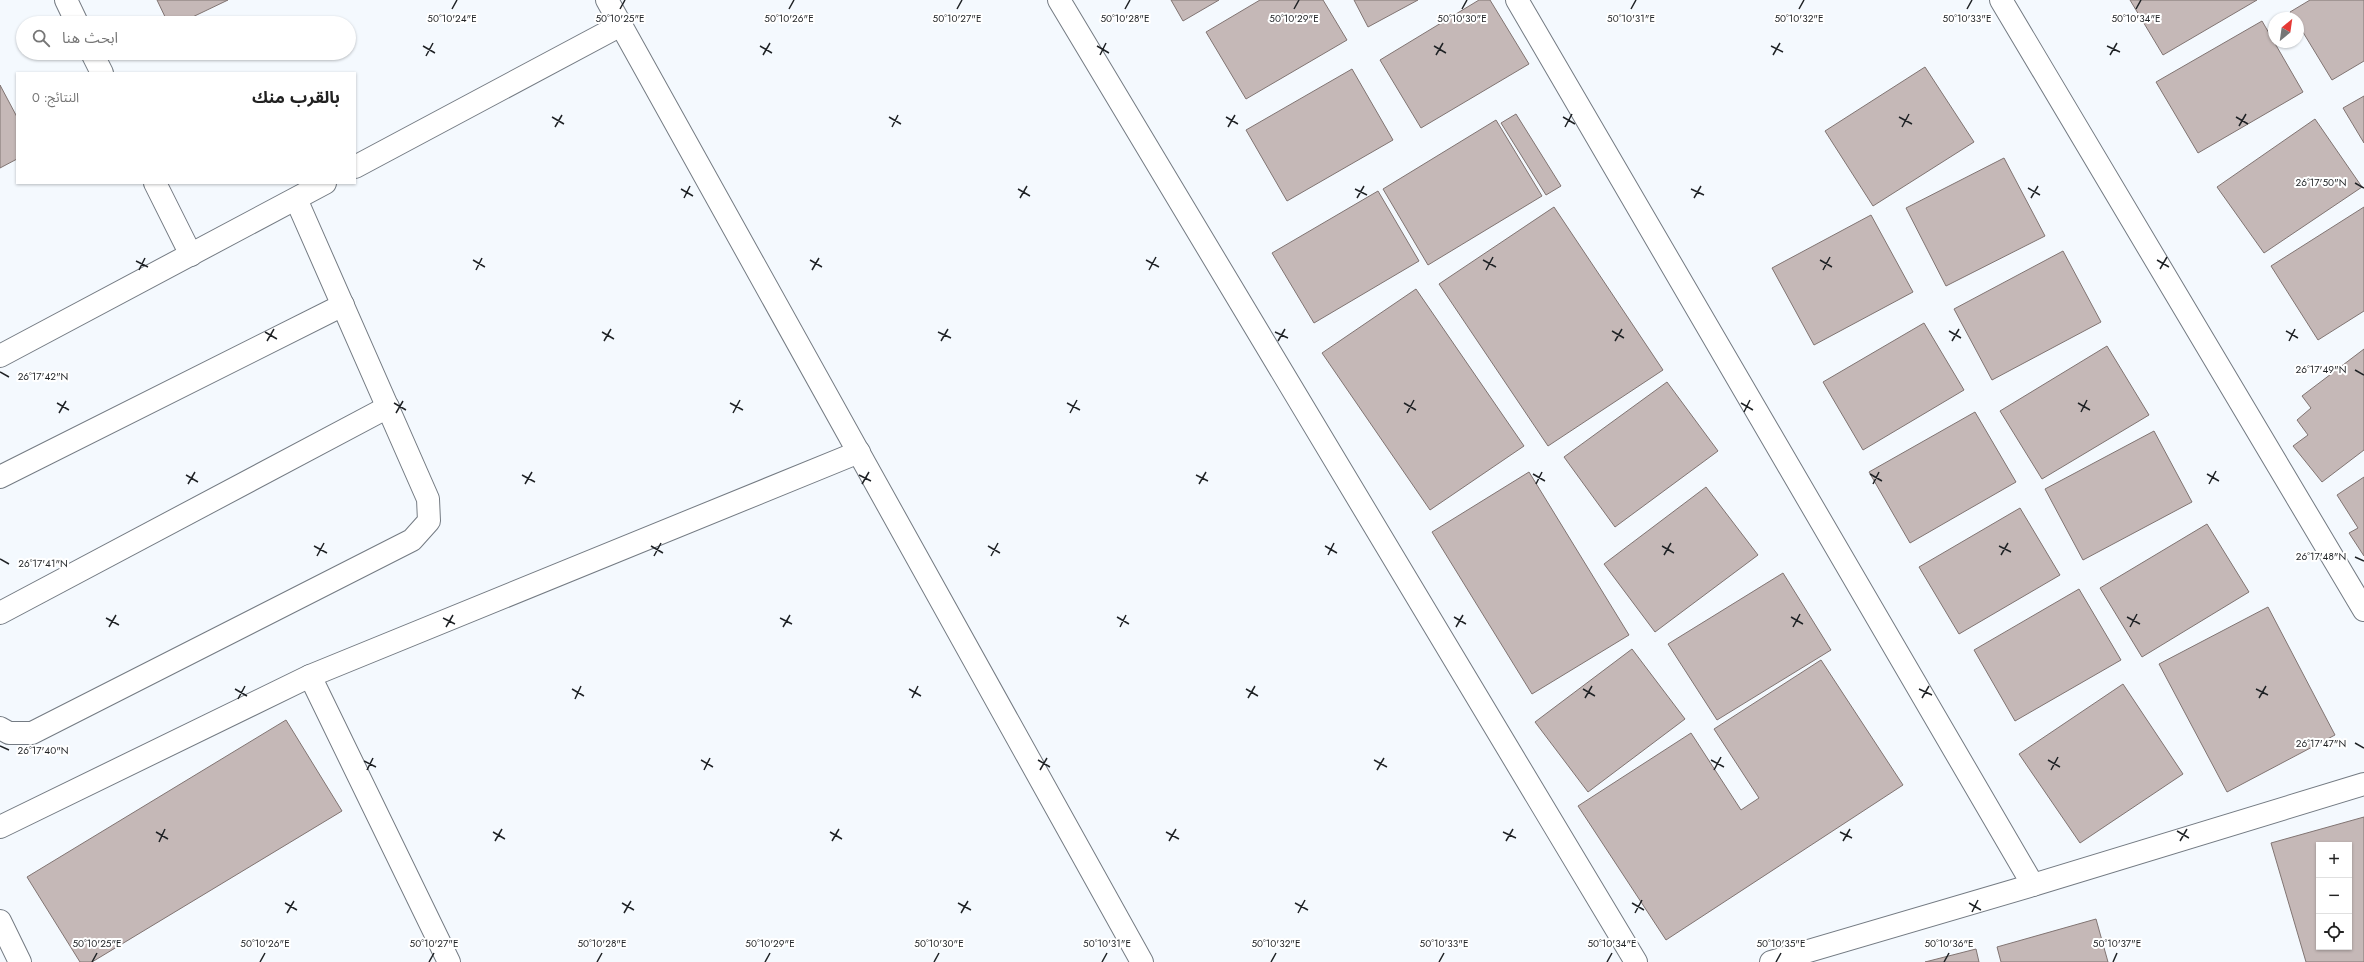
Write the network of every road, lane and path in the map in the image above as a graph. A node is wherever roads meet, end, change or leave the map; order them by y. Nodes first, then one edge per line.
1 (66, 0) edge
2 (607, 0) edge
3 (1059, 0) edge
4 (1517, 0) edge
5 (2001, 0) edge
6 (74, 16) edge
7 (620, 25) junction
8 (96, 60) edge
9 (102, 72) edge
10 (356, 166) edge
11 (156, 184) edge
12 (323, 184) edge
13 (296, 198) junction
14 (191, 255) junction
15 (343, 305) junction
16 (0, 356) edge
17 (388, 407) junction
18 (859, 452) junction
19 (0, 477) edge
20 (2364, 610) edge
21 (0, 613) edge
22 (310, 676) junction
23 (0, 728) edge
24 (2364, 784) edge
25 (0, 827) edge
26 (2033, 886) junction
27 (0, 921) edge
28 (20, 962) edge
29 (449, 962) edge
30 (1142, 962) edge
31 (1636, 962) edge
32 (1771, 962) edge

1 - 6 street
2 - 7 street
3 - 31 street
4 - 26 street
5 - 20 street
7 - 10 street
7 - 18 street
8 - 9 street
11 - 14 street
12 - 13 street
13 - 14 street
13 - 15 street
14 - 16 street
15 - 17 street
15 - 19 street
17 - 21 street
17 - 23 street
18 - 22 street
18 - 30 street
22 - 25 street
22 - 29 street
24 - 26 street
26 - 32 street
27 - 28 street

